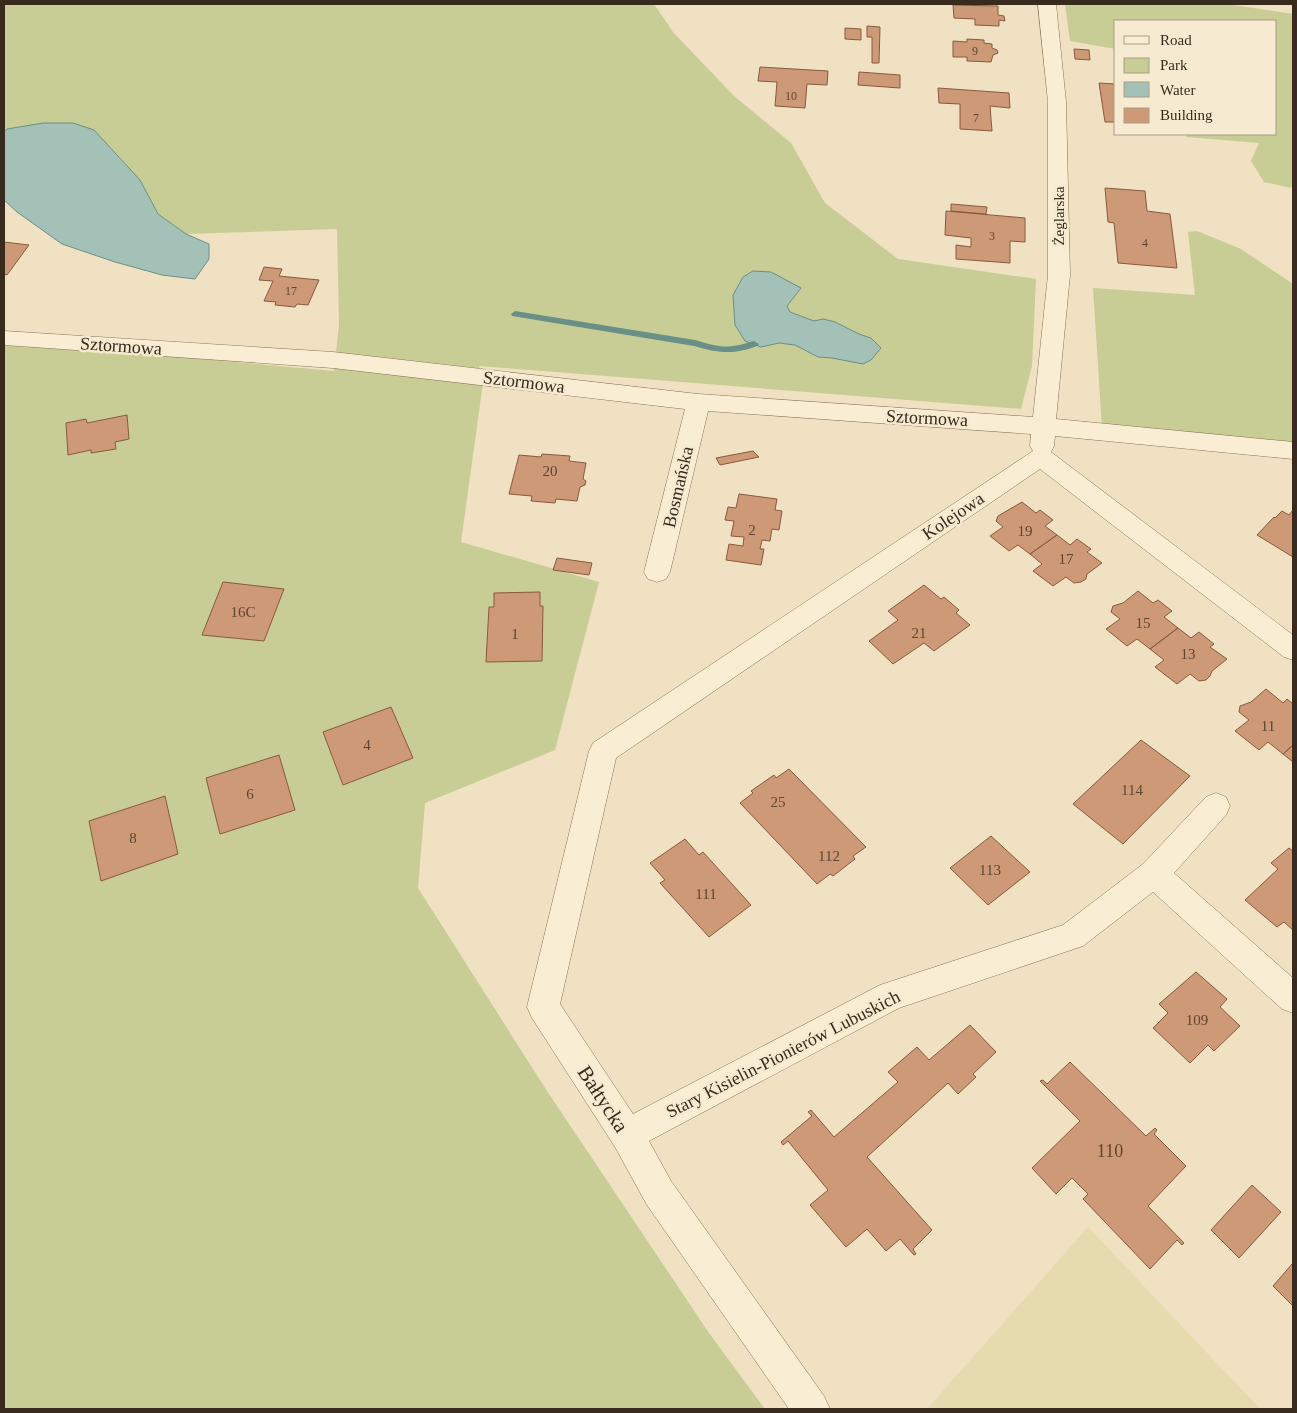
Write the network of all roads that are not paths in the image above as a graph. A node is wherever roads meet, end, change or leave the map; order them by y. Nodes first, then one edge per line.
1 (1047, 4) edge
2 (4, 338) edge
3 (698, 402) junction
4 (1044, 428) junction
5 (1293, 450) edge
6 (1041, 457) junction
7 (657, 572) dead end
8 (1293, 649) edge
9 (603, 751) joint
10 (1216, 806) dead end
11 (1154, 874) junction
12 (1293, 998) edge
13 (627, 1135) junction
14 (811, 1409) edge

1 - 4 street, Żeglarska
2 - 3 street, Sztormowa
3 - 4 street, Sztormowa
3 - 7 street, Bosmańska
4 - 5 street
4 - 6 street, Żeglarska
6 - 8 street
6 - 9 street, Kolejowa
9 - 13 street, Bałtycka
10 - 11 street, Stary Kisielin-Pionierów Lubuskich
11 - 12 street
11 - 13 street, Stary Kisielin-Pionierów Lubuskich
13 - 14 street, Bałtycka

